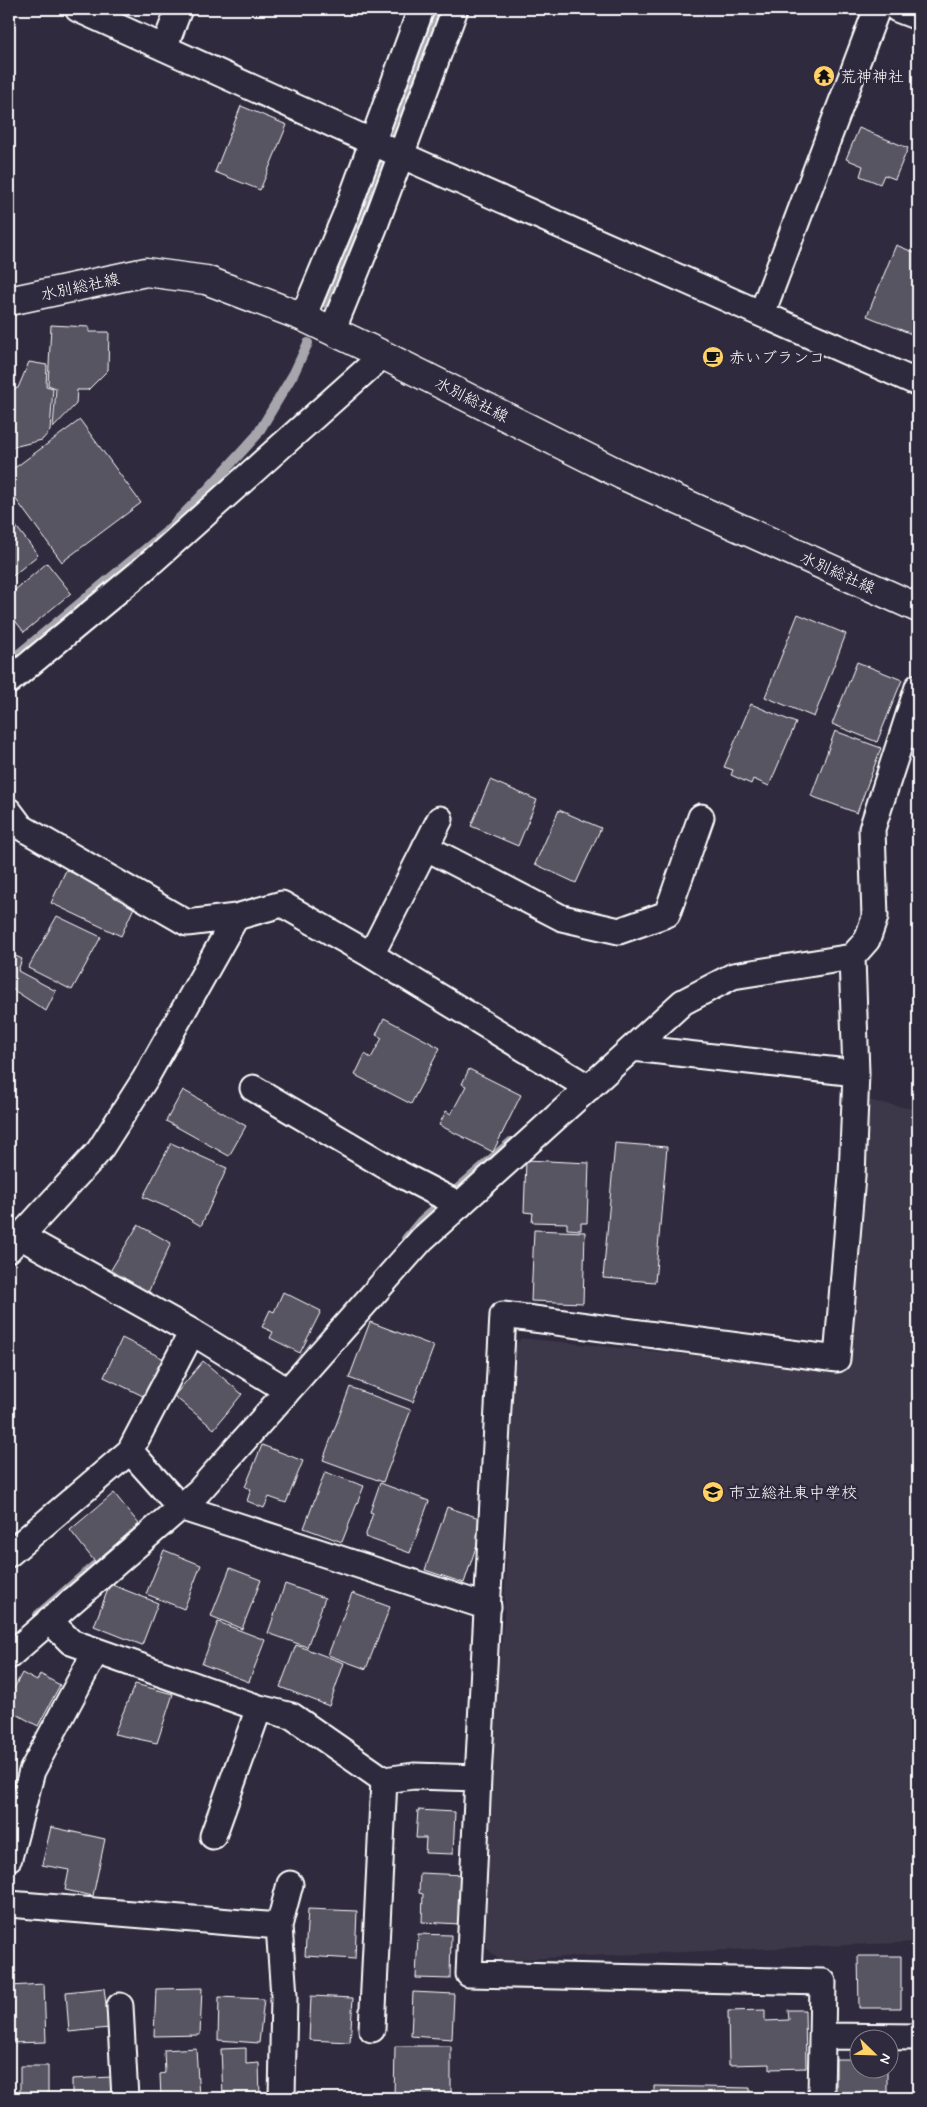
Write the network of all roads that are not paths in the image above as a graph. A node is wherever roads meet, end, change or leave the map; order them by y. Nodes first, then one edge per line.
1 (78, 9) edge
2 (179, 9) edge
3 (421, 9) edge
4 (455, 9) edge
5 (877, 9) edge
6 (897, 9) edge
7 (918, 17) edge
8 (164, 48) junction
9 (386, 148) junction
10 (9, 301) edge
11 (762, 313) junction
12 (303, 317) junction
13 (332, 331) junction
14 (383, 355) junction
15 (918, 383) edge
16 (918, 608) edge
17 (9, 681) edge
18 (918, 687) edge
19 (9, 811) edge
20 (701, 817) dead end
21 (440, 819) dead end
22 (426, 847) junction
23 (236, 917) junction
24 (371, 955) junction
25 (852, 957) junction
26 (633, 1048) junction
27 (856, 1073) junction
28 (582, 1084) junction
29 (253, 1088) dead end
30 (451, 1200) junction
31 (15, 1243) edge
32 (192, 1332) junction
33 (280, 1388) junction
34 (130, 1451) junction
35 (174, 1501) junction
36 (9, 1554) edge
37 (488, 1607) junction
38 (49, 1620) junction
39 (96, 1651) junction
40 (9, 1656) edge
41 (259, 1708) junction
42 (478, 1778) junction
43 (384, 1780) junction
44 (214, 1836) dead end
45 (9, 1858) edge
46 (290, 1884) dead end
47 (9, 1904) edge
48 (279, 1926) junction
49 (120, 2006) dead end
50 (372, 2029) dead end
51 (823, 2036) junction
52 (918, 2038) edge
53 (125, 2098) edge
54 (282, 2098) edge
55 (821, 2098) edge

1 - 8 street
2 - 8 street
3 - 9 street
4 - 9 street
5 - 11 street
6 - 7 street
8 - 9 street
9 - 11 street
9 - 12 street
9 - 13 street
10 - 12 main road, 水別総社線
11 - 15 street
12 - 13 main road, 水別総社線
13 - 14 main road, 水別総社線
14 - 16 main road, 水別総社線
14 - 17 street
18 - 25 street
19 - 23 street
20 - 22 street
21 - 22 street
22 - 24 street
23 - 24 street
23 - 31 street
24 - 28 street
25 - 26 street
25 - 27 street
26 - 27 street
26 - 28 street
27 - 37 street
28 - 30 street
29 - 30 street
30 - 33 street
31 - 32 street
32 - 33 street
32 - 34 street
33 - 35 street
34 - 35 street
34 - 36 street
35 - 37 street
35 - 38 street
37 - 42 street
38 - 39 street
38 - 40 street
39 - 41 street
39 - 45 street
41 - 43 street
41 - 44 street
42 - 43 street
42 - 51 street
43 - 50 street
46 - 48 street
47 - 48 street
48 - 54 street
49 - 53 street
51 - 52 street
51 - 55 street

